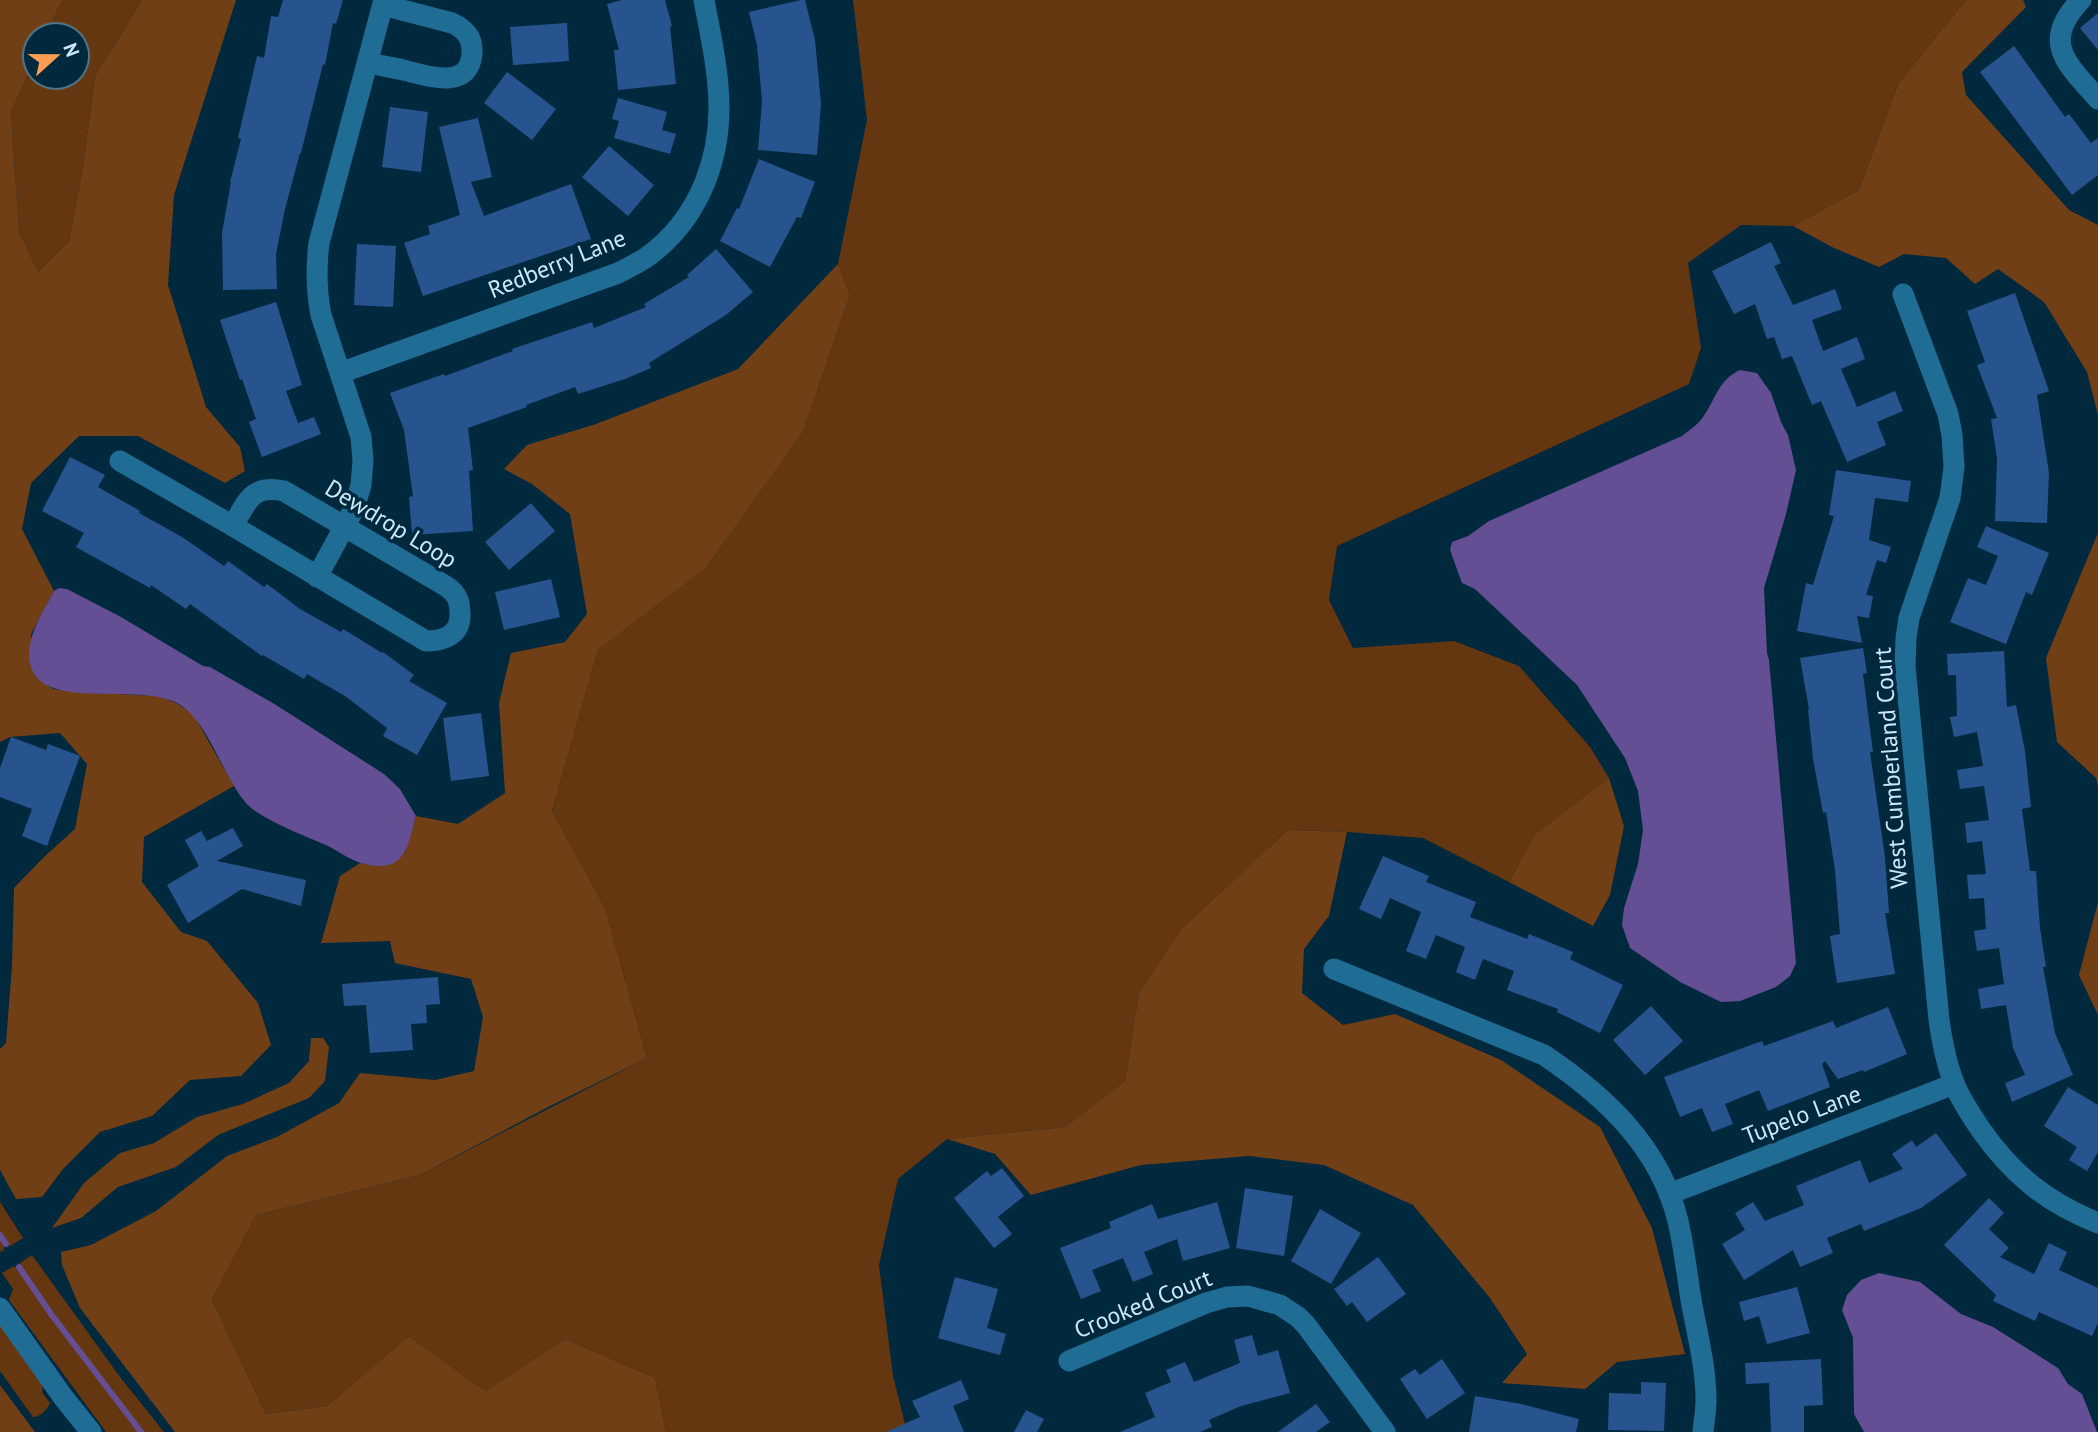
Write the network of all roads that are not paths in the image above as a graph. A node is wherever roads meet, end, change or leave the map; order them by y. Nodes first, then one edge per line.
1 (704, 0) edge
2 (2081, 0) edge
3 (384, 2) edge
4 (368, 63) junction
5 (2098, 99) edge
6 (1903, 294) dead end
7 (340, 373) junction
8 (120, 461) dead end
9 (233, 526) junction
10 (344, 527) junction
11 (317, 577) junction
12 (1334, 970) dead end
13 (1954, 1084) junction
14 (1669, 1194) junction
15 (2098, 1223) edge
16 (0, 1308) edge
17 (1069, 1361) dead end
18 (91, 1432) edge
19 (1385, 1432) edge
20 (1703, 1432) edge

1 - 7 street, Redberry Lane
2 - 5 street
3 - 4 street
3 - 4 street
4 - 7 street
6 - 13 street, West Cumberland Court
7 - 10 street
8 - 9 street, Dewdrop Loop
9 - 10 street, Dewdrop Loop
9 - 11 street, Dewdrop Loop
10 - 11 street
10 - 11 street, Dewdrop Loop
12 - 14 street
13 - 14 street, Tupelo Lane
13 - 15 street, West Cumberland Court
14 - 20 street
16 - 18 street
17 - 19 street, Crooked Court

